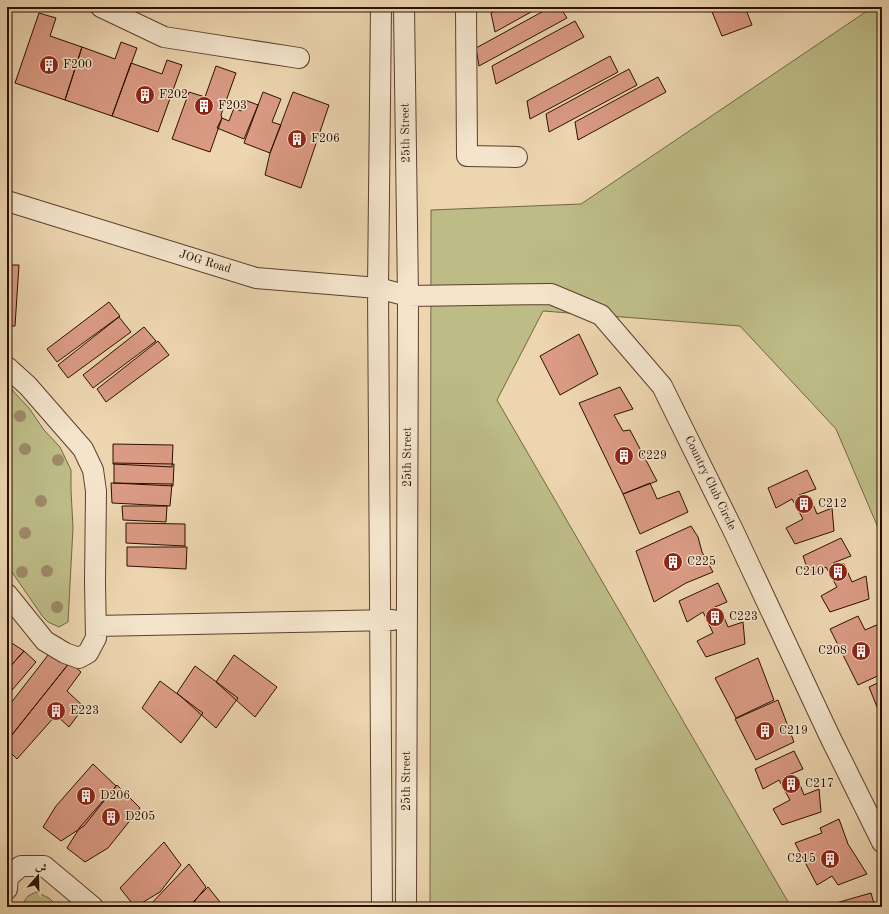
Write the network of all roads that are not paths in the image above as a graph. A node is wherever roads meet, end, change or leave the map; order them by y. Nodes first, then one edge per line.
1 (101, 7) edge
2 (381, 7) edge
3 (404, 7) edge
4 (466, 7) edge
5 (299, 58) dead end
6 (517, 157) dead end
7 (7, 201) edge
8 (378, 288) junction
9 (408, 296) junction
10 (7, 366) edge
11 (7, 594) edge
12 (380, 620) junction
13 (407, 621) junction
14 (96, 626) junction
15 (882, 842) edge
16 (7, 889) edge
17 (93, 907) edge
18 (382, 907) edge
19 (406, 907) edge

1 - 5 street
2 - 8 street, 25th Street
3 - 9 street, 25th Street
4 - 6 street
7 - 8 street, JOG Road
8 - 9 street, JOG Road
8 - 12 street, 25th Street
9 - 13 street, 25th Street
9 - 15 street, Country Club Circle
10 - 14 street
11 - 14 street
12 - 13 street
12 - 14 street
12 - 18 street, 25th Street
13 - 19 street, 25th Street
16 - 17 street

